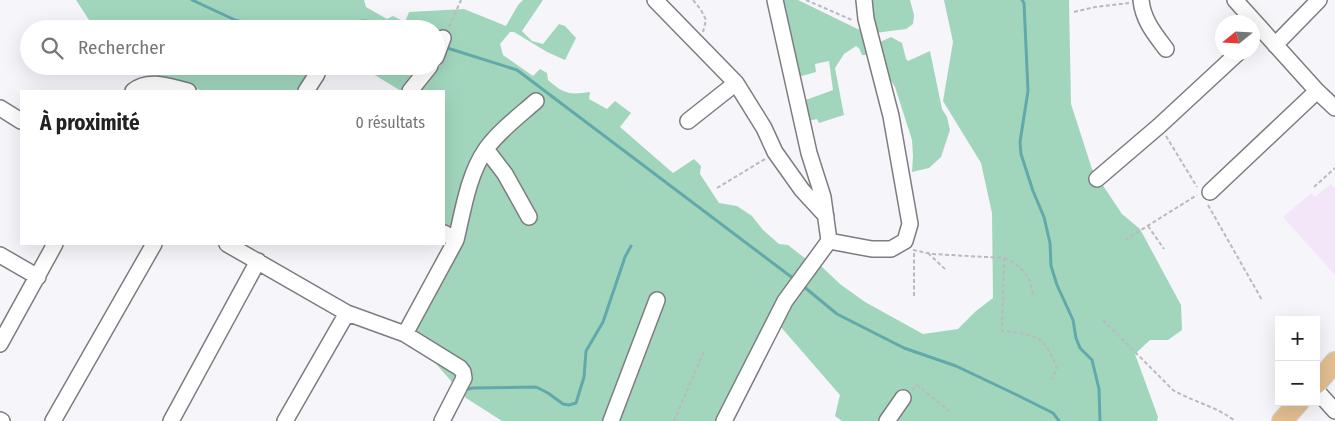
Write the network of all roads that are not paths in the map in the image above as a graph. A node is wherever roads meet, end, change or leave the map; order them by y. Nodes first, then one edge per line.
1 (655, 0) edge
2 (775, 0) edge
3 (864, 0) edge
4 (1141, 0) edge
5 (1235, 0) edge
6 (1319, 0) edge
7 (1245, 15) edge
8 (1260, 36) edge
9 (1275, 45) junction
10 (1166, 49) dead end
11 (1230, 60) edge
12 (316, 75) edge
13 (423, 75) edge
14 (736, 83) junction
15 (134, 90) edge
16 (183, 90) edge
17 (307, 90) edge
18 (411, 90) edge
19 (1317, 91) junction
20 (536, 101) dead end
21 (0, 108) edge
22 (1335, 109) edge
23 (20, 120) edge
24 (688, 121) dead end
25 (486, 149) junction
26 (1098, 179) dead end
27 (1210, 192) road end
28 (826, 216) junction
29 (529, 217) dead end
30 (450, 237) edge
31 (830, 241) junction
32 (54, 245) edge
33 (153, 245) edge
34 (229, 245) edge
35 (0, 255) edge
36 (258, 261) junction
37 (38, 276) junction
38 (657, 300) dead end
39 (347, 313) junction
40 (405, 334) junction
41 (0, 344) edge
42 (1335, 362) edge
43 (1320, 379) edge
44 (1320, 394) edge
45 (903, 398) road end
46 (1295, 406) edge
47 (1335, 411) edge
48 (53, 421) edge
49 (171, 421) edge
50 (285, 421) edge
51 (442, 421) edge
52 (611, 421) edge
53 (724, 421) edge
54 (887, 421) edge
55 (1282, 421) edge

1 - 14 street
2 - 28 street
3 - 31 street
4 - 10 street
5 - 7 street
6 - 9 street
8 - 9 street
9 - 19 street
11 - 26 street
12 - 17 street
13 - 18 street
14 - 24 street
14 - 28 street
15 - 16 street
19 - 22 street
19 - 27 street
20 - 25 street
21 - 23 street
25 - 29 street
25 - 30 street
28 - 31 street
30 - 40 street
31 - 53 street
32 - 37 street
33 - 48 street
34 - 36 street
35 - 37 street
36 - 39 street
36 - 49 street
37 - 41 street
38 - 52 street
39 - 40 street
39 - 50 street
40 - 51 street
42 - 43 main road
44 - 47 street
45 - 54 street
46 - 55 main road

